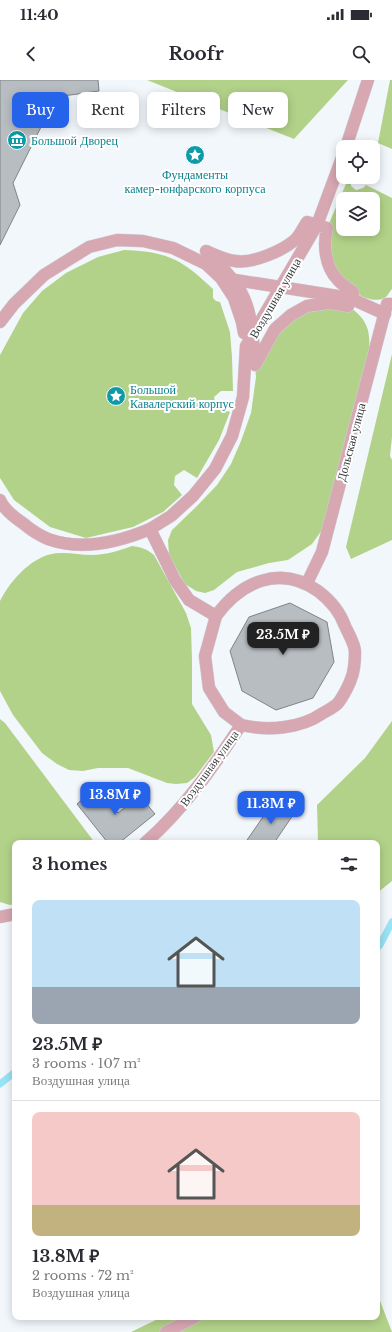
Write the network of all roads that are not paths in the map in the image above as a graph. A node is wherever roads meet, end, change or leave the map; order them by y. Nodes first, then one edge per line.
1 (368, 80) edge
2 (348, 140) edge
3 (336, 174) edge
4 (317, 225) junction
5 (227, 279) junction
6 (280, 288) junction
7 (350, 298) junction
8 (388, 309) edge
9 (0, 322) edge
10 (253, 335) junction
11 (246, 346) junction
12 (0, 500) edge
13 (150, 528) junction
14 (307, 583) junction
15 (216, 616) junction
16 (241, 725) junction
17 (148, 840) edge
18 (12, 915) edge
19 (0, 918) edge
20 (189, 1320) edge
21 (166, 1332) edge

1 - 2 street
3 - 4 street, Воздушная улица
4 - 5 street
4 - 6 street, Воздушная улица
4 - 7 street
5 - 6 street
5 - 9 street
5 - 10 street
5 - 11 street
6 - 7 street
6 - 10 street, Воздушная улица
7 - 8 street
7 - 10 street
8 - 14 street, Дольская улица
10 - 11 street, Воздушная улица
11 - 13 street, Воздушная улица
12 - 13 street, Воздушная улица
13 - 15 street
14 - 15 street
14 - 16 street
15 - 16 street, Воздушная улица
16 - 17 street, Воздушная улица
18 - 19 street
20 - 21 street

